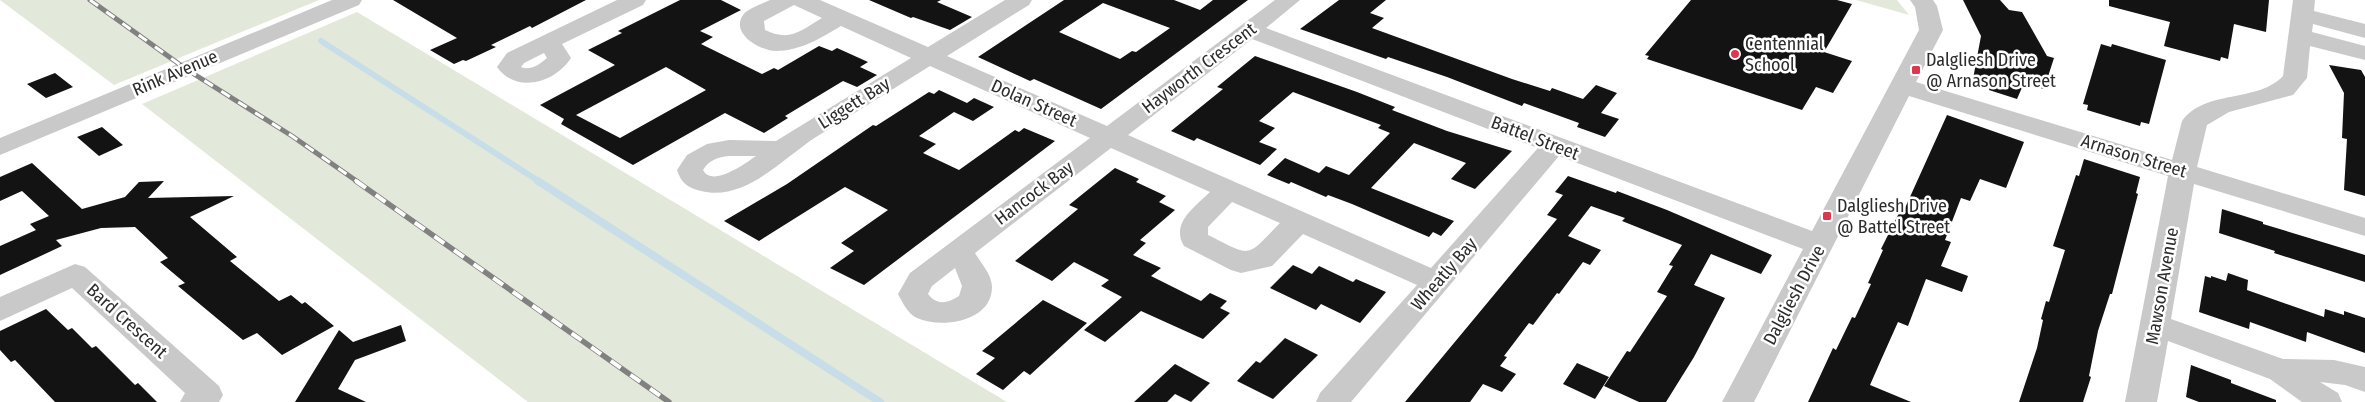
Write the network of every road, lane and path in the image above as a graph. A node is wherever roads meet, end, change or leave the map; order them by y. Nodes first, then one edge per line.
1 (351, 0) edge
2 (634, 0) edge
3 (787, 0) edge
4 (801, 0) edge
5 (1022, 0) edge
6 (1289, 0) edge
7 (1921, 0) edge
8 (840, 17) junction
9 (2303, 17) edge
10 (1249, 30) junction
11 (2365, 31) edge
12 (548, 42) dead end
13 (2365, 52) edge
14 (929, 57) junction
15 (1902, 86) junction
16 (1110, 136) junction
17 (1554, 145) junction
18 (0, 147) edge
19 (779, 150) dead end
20 (2183, 170) junction
21 (1228, 190) junction
22 (1299, 221) junction
23 (2365, 227) edge
24 (1821, 246) junction
25 (959, 251) dead end
26 (1437, 282) junction
27 (0, 310) edge
28 (2156, 325) junction
29 (2281, 370) junction
30 (2365, 380) edge
31 (196, 402) edge
32 (1332, 402) edge
33 (1738, 402) edge
34 (2141, 402) edge
35 (2326, 402) edge

1 - 18 street, Rink Avenue
2 - 12 street
3 - 8 street
4 - 8 street, Dolan Street
5 - 14 street
6 - 10 street, Hayworth Crescent
7 - 15 street, Dalgliesh Drive
8 - 14 street, Dolan Street
9 - 11 street
9 - 13 street
9 - 20 street, Mawson Avenue
10 - 16 street, Hayworth Crescent
10 - 17 street, Battel Street
14 - 16 street, Dolan Street
14 - 19 street, Liggett Bay
15 - 20 street, Arnason Street
15 - 24 street, Dalgliesh Drive
16 - 21 street, Dolan Street
16 - 25 street, Hancock Bay
17 - 24 street, Battel Street
17 - 26 street, Wheatly Bay
20 - 23 street, Arnason Street
20 - 28 street, Mawson Avenue
21 - 22 street, Dolan Street
21 - 22 street
22 - 26 street, Dolan Street
24 - 33 street, Dalgliesh Drive
26 - 32 street, Wheatly Bay
27 - 31 street, Bard Crescent
28 - 29 street
28 - 34 street, Mawson Avenue
29 - 30 street
29 - 35 street

